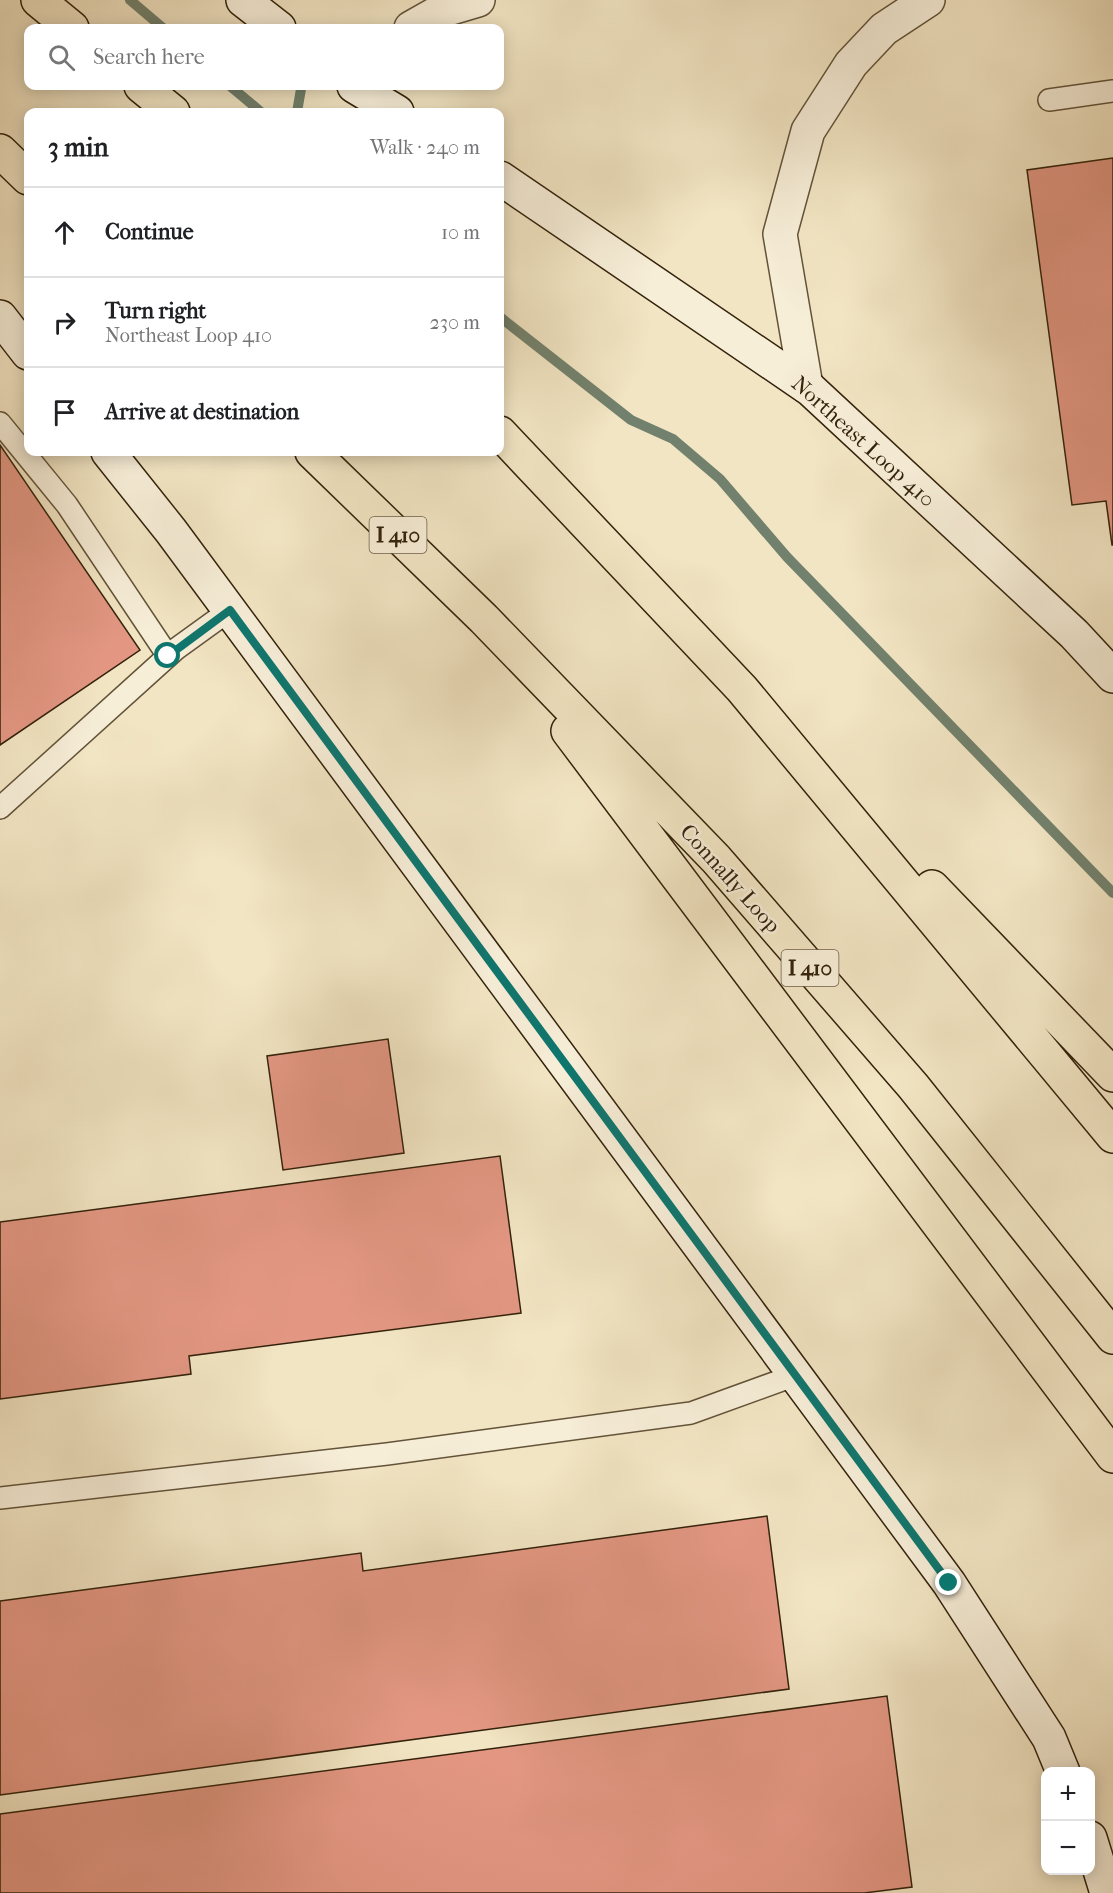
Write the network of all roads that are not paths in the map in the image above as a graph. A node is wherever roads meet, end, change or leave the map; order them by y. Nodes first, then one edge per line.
1 (38, 0) edge
2 (243, 0) edge
3 (478, 0) edge
4 (928, 0) edge
5 (67, 24) edge
6 (274, 24) edge
7 (418, 24) edge
8 (146, 90) edge
9 (361, 90) edge
10 (1113, 91) edge
11 (1048, 100) dead end
12 (168, 108) edge
13 (390, 108) edge
14 (0, 151) edge
15 (24, 174) edge
16 (504, 181) edge
17 (2, 324) edge
18 (24, 349) edge
19 (806, 386) junction
20 (0, 423) edge
21 (504, 437) edge
22 (24, 452) edge
23 (27, 456) edge
24 (111, 456) edge
25 (316, 456) edge
26 (230, 610) junction
27 (484, 619) junction
28 (168, 656) junction
29 (1113, 676) edge
30 (742, 689) junction
31 (0, 808) edge
32 (1113, 1075) edge
33 (1113, 1136) edge
34 (1113, 1338) edge
35 (796, 1375) junction
36 (1113, 1456) edge
37 (0, 1497) edge
38 (1061, 1767) edge
39 (1095, 1854) edge
40 (1107, 1893) edge

1 - 5 highway
2 - 6 main road
3 - 7 main road
4 - 19 main road
8 - 12 highway
9 - 13 main road
10 - 11 lane
14 - 15 highway
16 - 19 main road, Northeast Loop 410
17 - 18 main road
19 - 29 main road, Northeast Loop 410
20 - 22 lane
21 - 30 highway
23 - 28 lane
24 - 26 main road
25 - 27 highway, Connally Loop / I 410
26 - 28 lane
26 - 35 main road
27 - 34 highway, Connally Loop / I 410
27 - 36 highway
28 - 31 lane
30 - 32 highway
30 - 33 highway
35 - 37 lane
35 - 38 main road
39 - 40 main road

